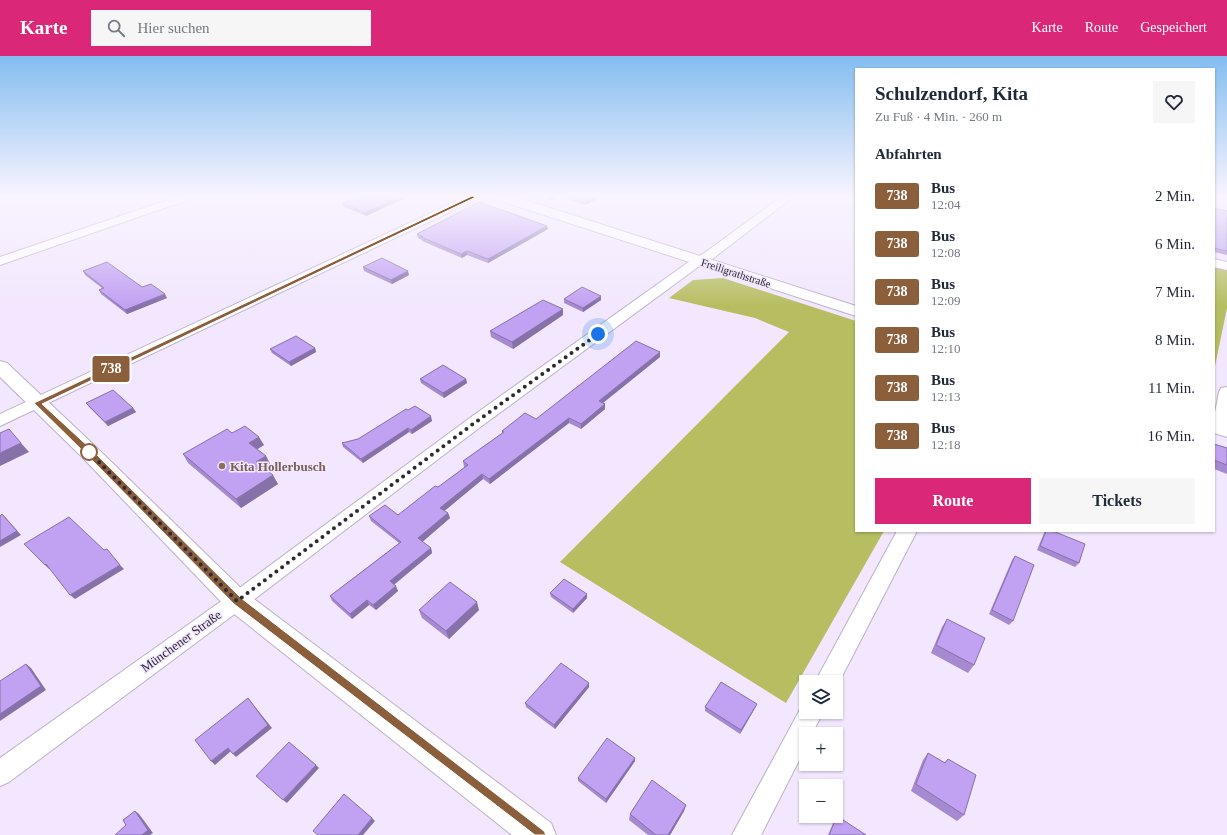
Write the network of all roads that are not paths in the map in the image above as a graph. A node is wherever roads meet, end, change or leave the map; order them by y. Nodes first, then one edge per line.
1 (80, 233) edge
2 (396, 233) edge
3 (614, 233) edge
4 (739, 233) edge
5 (0, 261) edge
6 (700, 261) junction
7 (1215, 263) edge
8 (1227, 266) edge
9 (855, 311) edge
10 (0, 366) edge
11 (1227, 392) edge
12 (38, 403) junction
13 (0, 421) edge
14 (1220, 428) edge
15 (906, 532) edge
16 (237, 601) junction
17 (831, 675) edge
18 (808, 719) edge
19 (0, 773) edge
20 (539, 835) edge
21 (746, 835) edge

1 - 5 street
2 - 12 street
3 - 6 street, Freiligrathstraße
4 - 6 street, Münchener Straße
6 - 9 street, Freiligrathstraße
6 - 16 street, Münchener Straße
7 - 8 street
10 - 12 street
11 - 14 street
12 - 13 street
12 - 16 street
15 - 17 street
16 - 19 street, Münchener Straße
16 - 20 street
18 - 21 street

